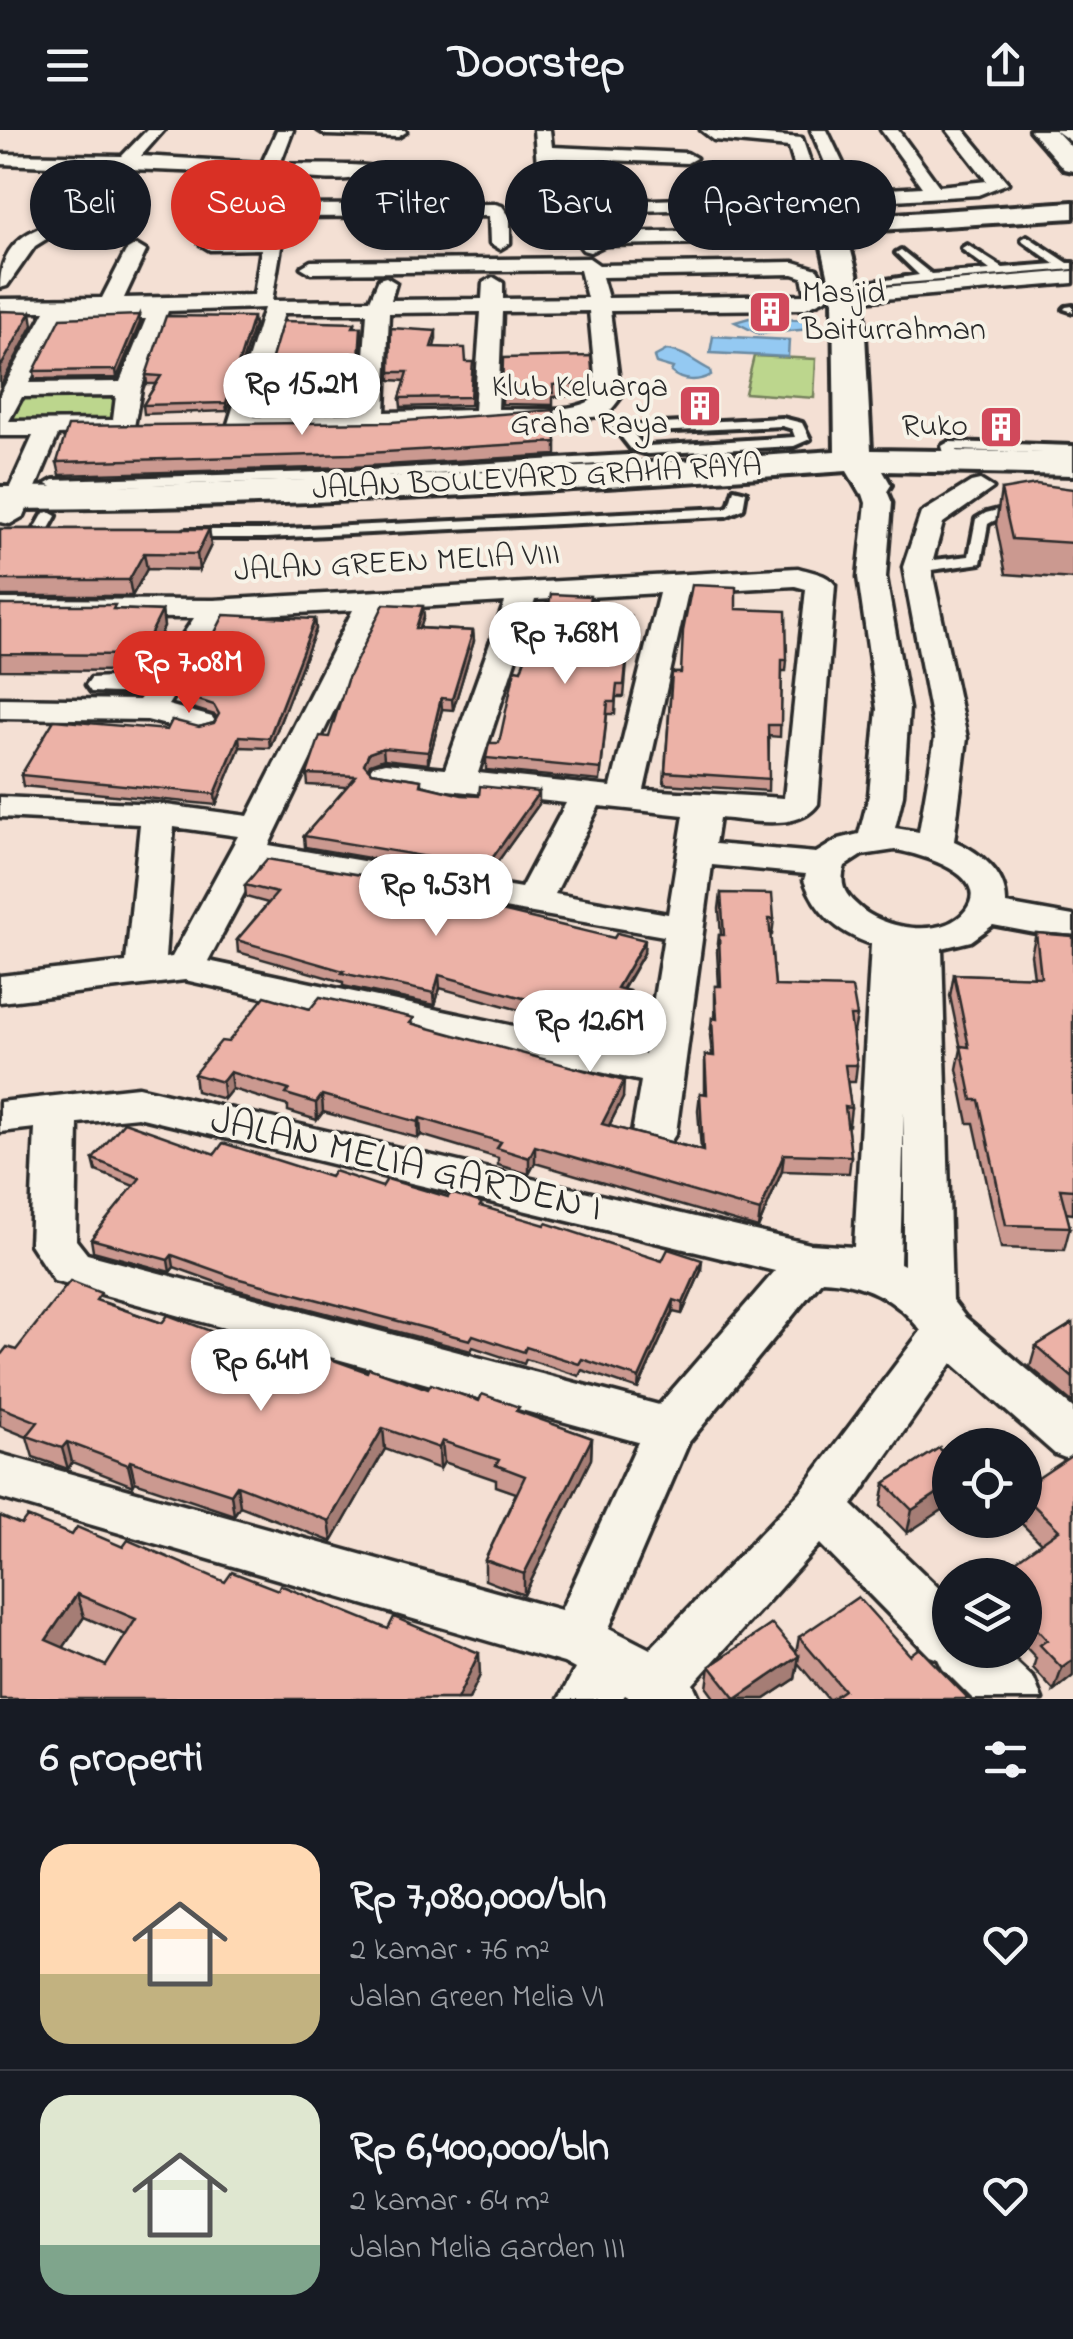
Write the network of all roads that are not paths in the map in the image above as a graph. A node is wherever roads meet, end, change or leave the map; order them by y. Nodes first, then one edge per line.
1 (156, 130) edge
2 (286, 130) edge
3 (326, 130) edge
4 (542, 130) edge
5 (709, 130) edge
6 (818, 130) edge
7 (890, 130) edge
8 (955, 130) edge
9 (1042, 130) edge
10 (1063, 130) edge
11 (398, 132) edge
12 (14, 136) dead end
13 (1073, 138) edge
14 (543, 152) junction
15 (619, 155) junction
16 (0, 156) edge
17 (344, 156) dead end
18 (687, 158) dead end
19 (129, 160) edge
20 (271, 160) edge
21 (286, 160) edge
22 (544, 160) edge
23 (620, 160) edge
24 (791, 160) edge
25 (823, 160) edge
26 (1073, 164) edge
27 (30, 167) edge
28 (933, 190) junction
29 (896, 196) edge
30 (648, 200) edge
31 (664, 203) junction
32 (668, 203) edge
33 (1073, 210) edge
34 (321, 216) edge
35 (668, 216) edge
36 (896, 222) edge
37 (1027, 239) dead end
38 (10, 247) edge
39 (967, 248) dead end
40 (136, 250) dead end
41 (271, 250) edge
42 (849, 250) edge
43 (866, 250) edge
44 (901, 253) dead end
45 (497, 254) junction
46 (392, 266) junction
47 (311, 267) dead end
48 (1071, 270) edge
49 (593, 271) junction
50 (1002, 273) junction
51 (929, 279) junction
52 (0, 282) edge
53 (868, 291) junction
54 (0, 305) edge
55 (109, 306) junction
56 (600, 306) junction
57 (492, 307) junction
58 (378, 311) junction
59 (881, 368) dead end
60 (129, 388) junction
61 (14, 390) junction
62 (486, 414) junction
63 (0, 417) edge
64 (372, 422) junction
65 (0, 429) edge
66 (47, 430) junction
67 (1073, 450) edge
68 (627, 459) dead end
69 (724, 464) junction
70 (1073, 464) edge
71 (866, 468) junction
72 (967, 475) junction
73 (497, 488) junction
74 (1073, 491) edge
75 (212, 499) junction
76 (28, 514) edge
77 (1073, 516) edge
78 (169, 534) edge
79 (917, 567) junction
80 (675, 586) junction
81 (523, 591) junction
82 (372, 601) junction
83 (0, 608) edge
84 (214, 609) junction
85 (936, 650) junction
86 (884, 651) junction
87 (169, 684) junction
88 (4, 697) edge
89 (148, 710) junction
90 (201, 724) edge
91 (385, 773) edge
92 (458, 780) junction
93 (588, 795) junction
94 (626, 796) junction
95 (0, 807) edge
96 (703, 807) junction
97 (158, 814) junction
98 (253, 840) junction
99 (876, 840) junction
100 (935, 846) junction
101 (693, 863) junction
102 (824, 876) junction
103 (534, 900) junction
104 (986, 900) junction
105 (1073, 904) edge
106 (1032, 908) junction
107 (683, 928) junction
108 (1073, 928) edge
109 (907, 938) junction
110 (185, 968) junction
111 (144, 973) junction
112 (0, 989) edge
113 (662, 1072) junction
114 (56, 1110) junction
115 (0, 1116) edge
116 (654, 1133) edge
117 (810, 1262) junction
118 (876, 1271) junction
119 (938, 1318) junction
120 (670, 1429) junction
121 (1073, 1440) edge
122 (0, 1476) edge
123 (820, 1508) junction
124 (932, 1619) edge
125 (982, 1668) edge
126 (621, 1676) edge
127 (1013, 1699) edge

1 - 19 street
2 - 20 street
3 - 11 street
4 - 14 street
5 - 24 street
6 - 25 street
7 - 28 street
8 - 28 street
9 - 26 street
10 - 13 street
12 - 16 street
14 - 15 street
14 - 22 street
15 - 18 street
15 - 23 street
16 - 27 street
17 - 21 street
28 - 29 street
30 - 31 street
31 - 32 street
31 - 35 street
33 - 36 street
34 - 45 street
37 - 48 lane
38 - 52 street
39 - 50 lane
40 - 55 street
41 - 55 street
42 - 53 street
43 - 53 street
44 - 51 lane
45 - 46 street
45 - 49 street
45 - 57 street
46 - 47 street
46 - 58 street
48 - 50 lane
48 - 53 street
49 - 56 street
49 - 56 street
50 - 51 lane
51 - 53 lane
53 - 59 street
53 - 71 street
54 - 55 street
56 - 57 street
56 - 62 street
57 - 58 street
57 - 62 street
58 - 64 street
58 - 64 street
60 - 61 street
60 - 61 street
60 - 66 street
61 - 63 street
62 - 64 street
65 - 66 street
66 - 76 street
67 - 72 lane
68 - 73 lane
69 - 69 lane
69 - 71 street, JALAN BOULEVARD GRAHA RAYA
69 - 73 street, JALAN BOULEVARD GRAHA RAYA
70 - 72 street, JALAN BOULEVARD GRAHA RAYA
71 - 72 street, JALAN BOULEVARD GRAHA RAYA
71 - 86 street
72 - 74 street, JALAN BOULEVARD GRAHA RAYA
72 - 79 street
73 - 75 street, JALAN BOULEVARD GRAHA RAYA
75 - 76 street, JALAN BOULEVARD GRAHA RAYA
75 - 78 lane
77 - 79 lane
79 - 85 street
80 - 81 street, JALAN GREEN MELIA VIII
80 - 94 street
80 - 96 street, JALAN GREEN MELIA VIII
81 - 82 street, JALAN GREEN MELIA VIII
81 - 92 street
82 - 84 street, JALAN GREEN MELIA VIII
82 - 98 street
83 - 84 street, JALAN GREEN MELIA VIII
84 - 87 street
85 - 86 street
85 - 100 street
86 - 99 street
87 - 88 street
87 - 89 street
88 - 89 street
89 - 90 street
91 - 92 street
92 - 93 street
93 - 94 street
93 - 103 street
94 - 96 street
95 - 97 street
96 - 101 street
97 - 98 street
97 - 111 street
98 - 103 street
98 - 110 street
99 - 100 street
99 - 102 street
100 - 104 street
101 - 102 street
101 - 107 street
102 - 109 street
103 - 107 street
104 - 106 street
104 - 109 street
105 - 106 street
106 - 108 street
107 - 113 street
109 - 118 street
109 - 119 street
110 - 111 street
110 - 113 street
111 - 112 street
113 - 116 street
114 - 115 street, JALAN MELIA GARDEN I
114 - 117 street, JALAN MELIA GARDEN I
114 - 120 street
117 - 118 street, JALAN MELIA GARDEN I
117 - 120 street
118 - 119 street
119 - 121 street
119 - 123 street
120 - 126 street
122 - 126 street
123 - 124 street
123 - 126 street
125 - 127 street

